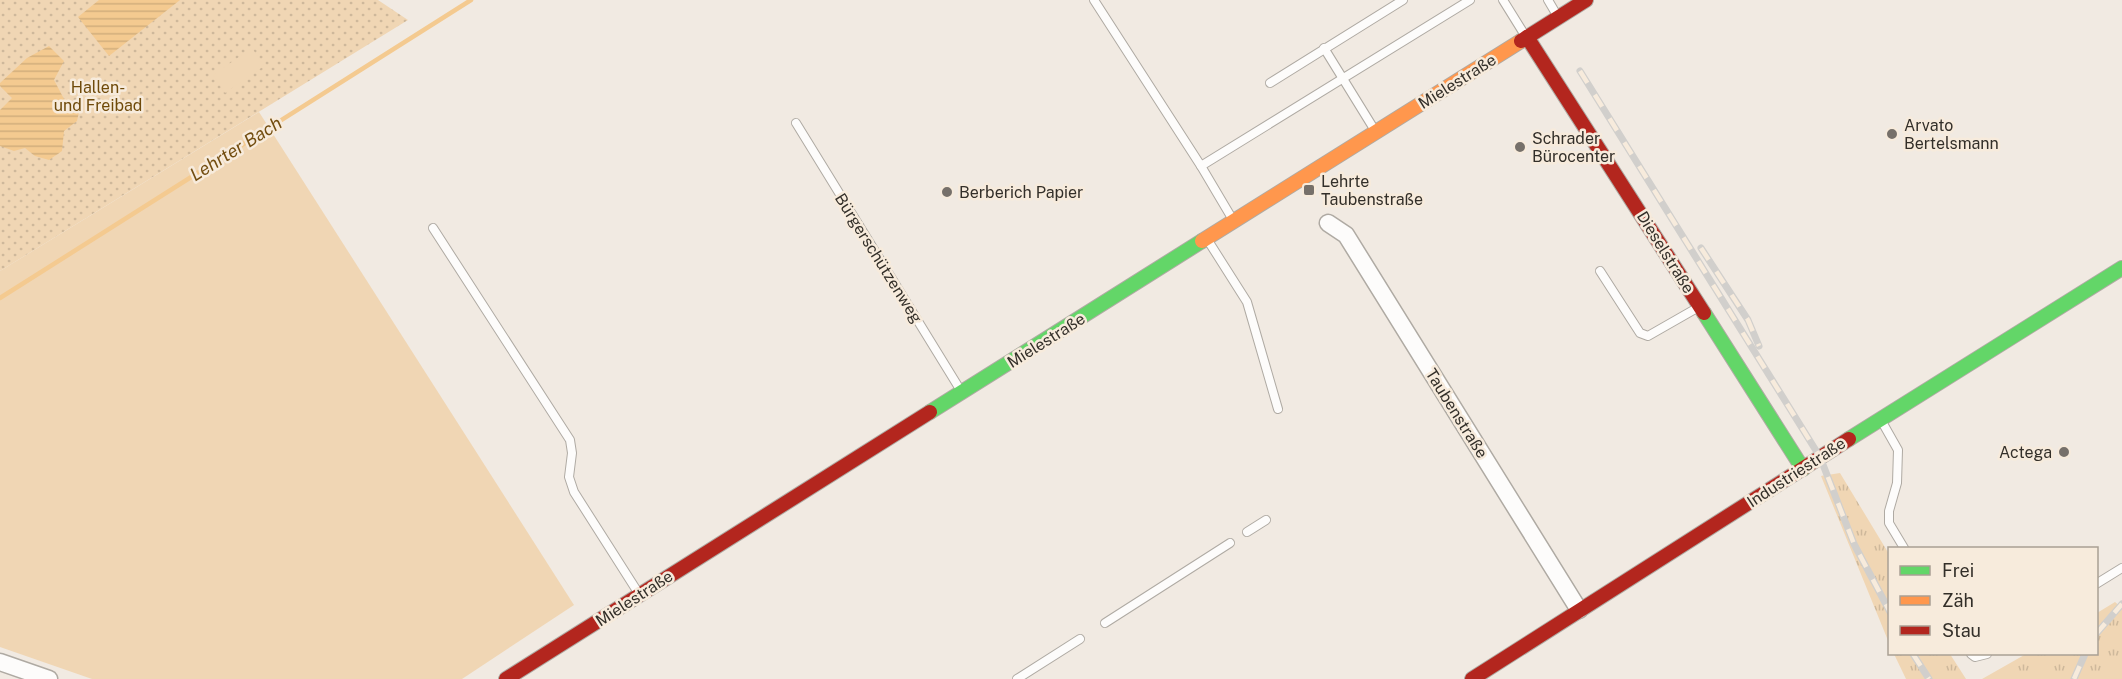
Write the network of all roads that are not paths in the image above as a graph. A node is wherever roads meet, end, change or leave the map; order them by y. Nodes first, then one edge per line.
1 (1094, 0) edge
2 (1403, 0) edge
3 (1470, 0) edge
4 (1503, 0) edge
5 (1548, 0) edge
6 (1586, 0) edge
7 (1558, 17) junction
8 (1527, 37) junction
9 (1324, 48) junction
10 (1343, 79) junction
11 (1270, 82) dead end
12 (796, 123) dead end
13 (1376, 132) junction
14 (1201, 166) junction
15 (1234, 221) junction
16 (1328, 223) dead end
17 (433, 228) dead end
18 (1207, 239) junction
19 (2122, 268) edge
20 (1600, 271) dead end
21 (1700, 306) junction
22 (962, 393) junction
23 (1278, 409) dead end
24 (1880, 419) junction
25 (1803, 469) junction
26 (1266, 520) dead end
27 (1247, 532) dead end
28 (1230, 543) dead end
29 (1903, 547) edge
30 (2122, 568) edge
31 (2098, 583) edge
32 (639, 594) junction
33 (1580, 610) junction
34 (1105, 622) dead end
35 (1080, 639) dead end
36 (0, 662) edge
37 (49, 679) edge
38 (506, 679) edge
39 (1017, 679) edge
40 (1472, 679) edge

1 - 14 lane
2 - 9 lane
3 - 10 lane
4 - 8 lane
5 - 7 lane
6 - 7 street, Mielestraße
7 - 8 street, Mielestraße
8 - 13 street, Mielestraße
8 - 21 street, Dieselstraße
9 - 10 lane
9 - 11 lane
10 - 13 lane
10 - 14 lane
12 - 22 lane, Bürgerschützenweg
13 - 15 street, Mielestraße
14 - 15 lane
15 - 18 street, Mielestraße
16 - 33 street, Taubenstraße
17 - 32 lane
18 - 22 street, Mielestraße
18 - 23 lane
19 - 24 street, Industriestraße
20 - 21 lane
21 - 25 street, Dieselstraße
22 - 32 street, Mielestraße
24 - 25 street, Industriestraße
24 - 29 lane
25 - 33 street, Industriestraße
26 - 27 lane
28 - 34 lane
30 - 31 lane
32 - 38 street, Mielestraße
33 - 40 street, Industriestraße
35 - 39 lane
36 - 37 street

